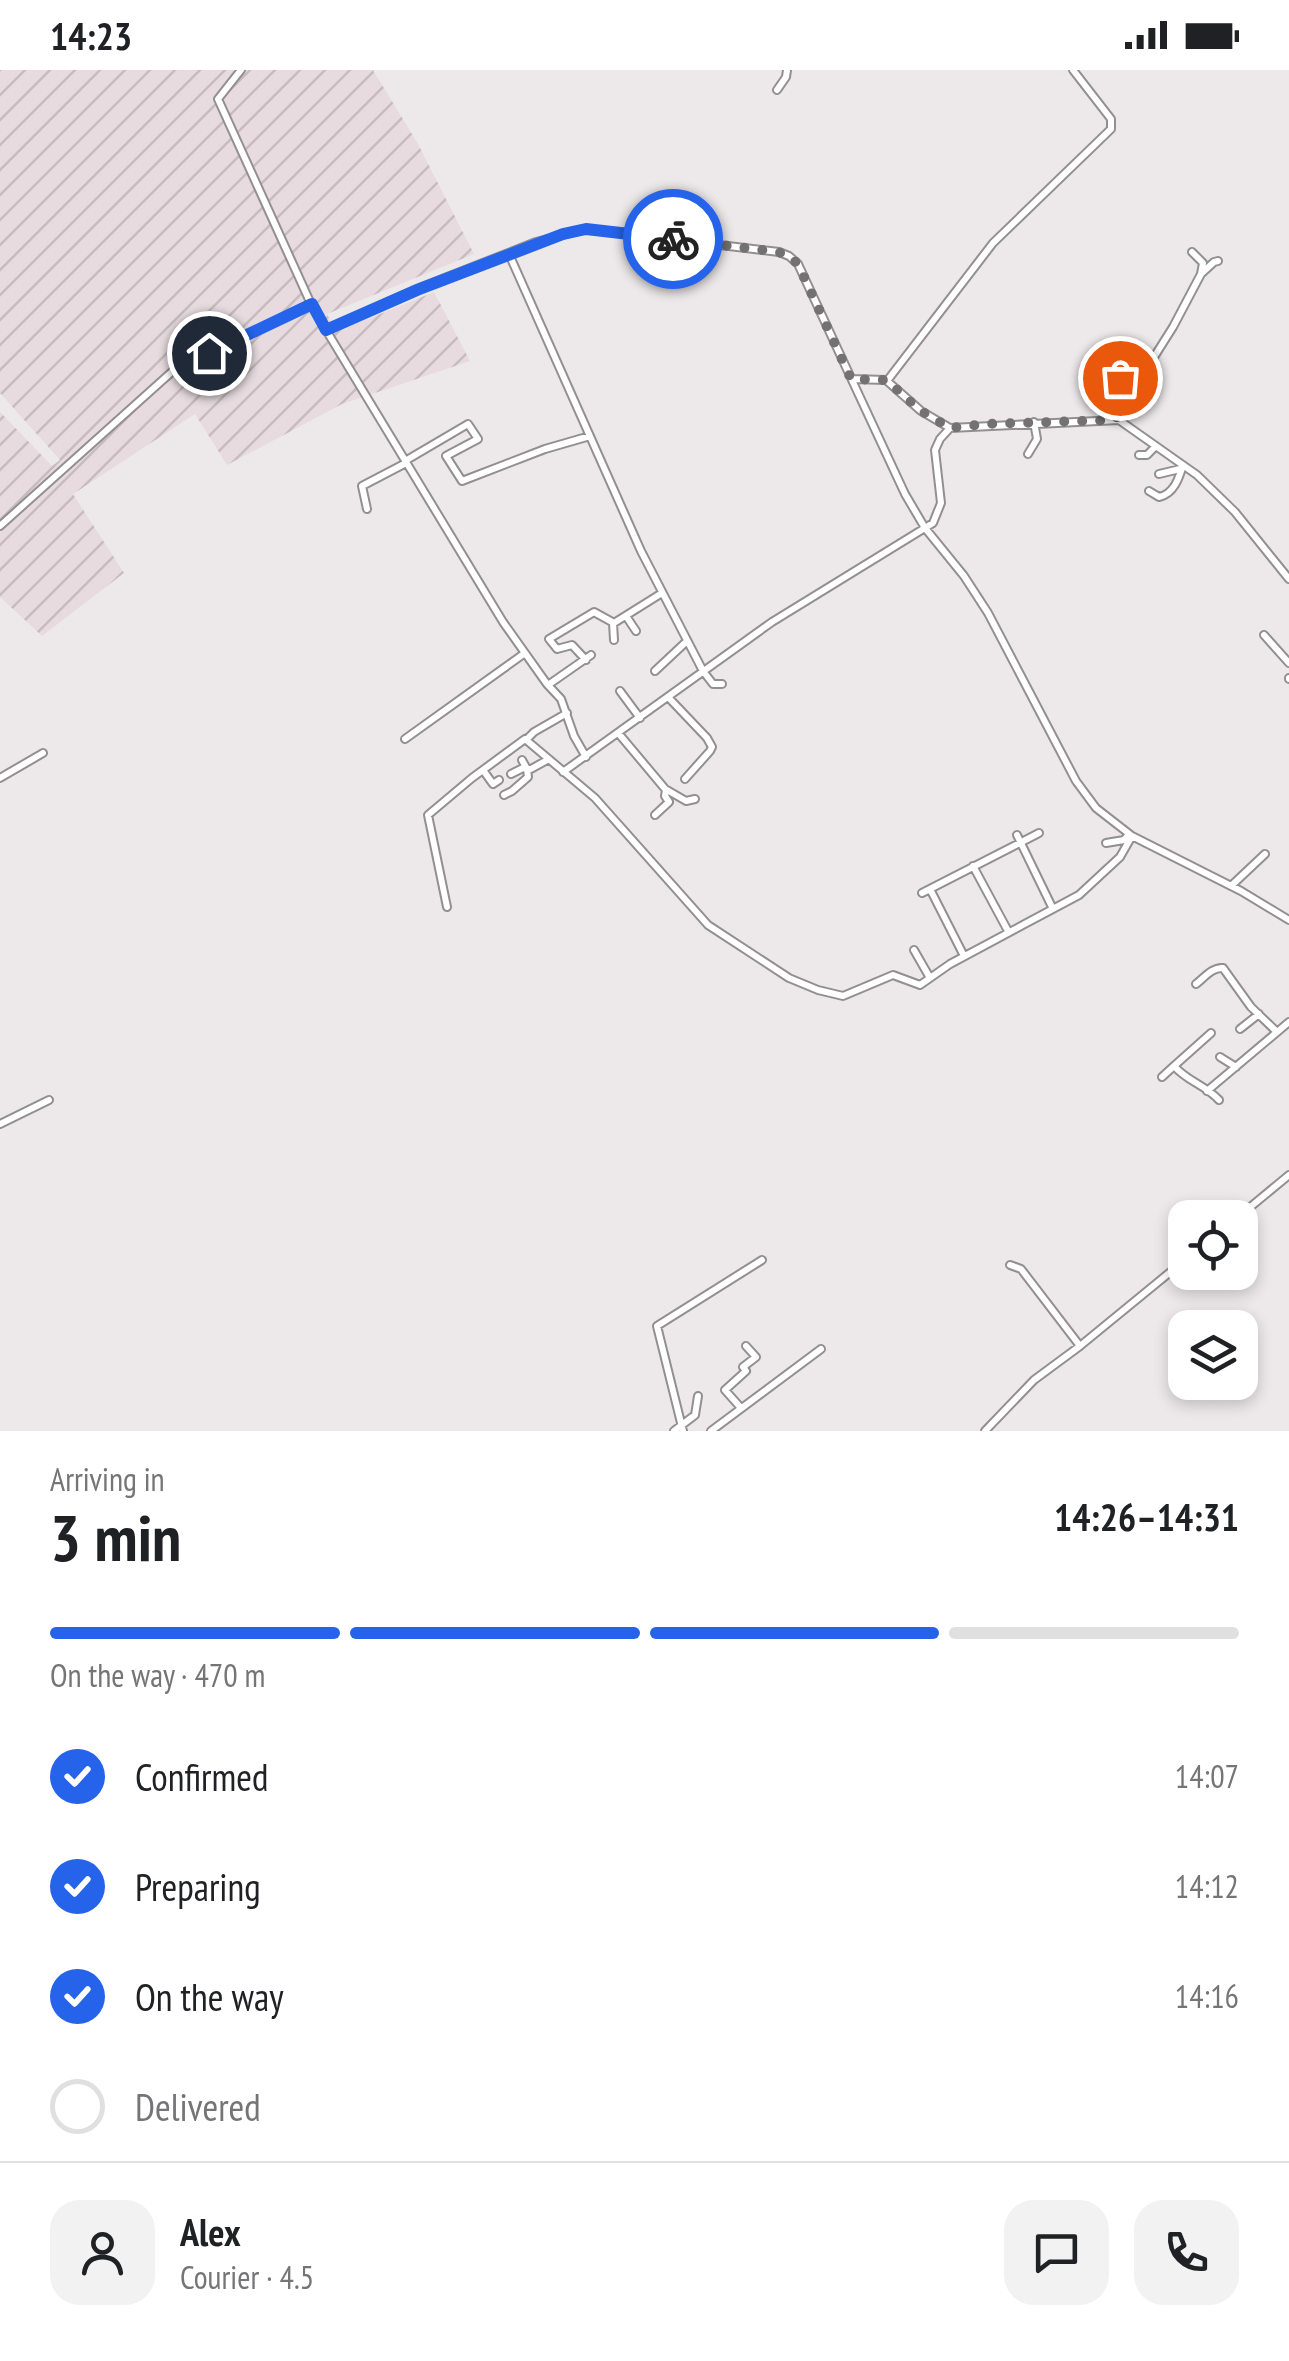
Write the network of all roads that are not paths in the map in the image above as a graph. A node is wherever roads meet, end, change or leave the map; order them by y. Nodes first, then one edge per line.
1 (241, 70) edge
2 (787, 70) edge
3 (1073, 70) edge
4 (777, 90) dead end
5 (1192, 252) dead end
6 (509, 254) junction
7 (1218, 262) dead end
8 (1201, 274) junction
9 (312, 304) junction
10 (326, 330) junction
11 (1131, 358) dead end
12 (851, 379) junction
13 (887, 382) junction
14 (1133, 390) junction
15 (1115, 420) junction
16 (1034, 422) junction
17 (950, 428) junction
18 (590, 436) junction
19 (437, 442) junction
20 (1156, 446) junction
21 (1028, 454) dead end
22 (1139, 455) dead end
23 (446, 456) junction
24 (405, 462) junction
25 (1182, 467) junction
26 (1159, 474) dead end
27 (1149, 491) dead end
28 (367, 510) dead end
29 (0, 526) edge
30 (925, 528) junction
31 (1289, 579) edge
32 (662, 593) junction
33 (626, 616) junction
34 (613, 623) junction
35 (636, 631) dead end
36 (1264, 635) dead end
37 (614, 640) dead end
38 (688, 641) junction
39 (525, 653) junction
40 (1289, 663) edge
41 (655, 670) dead end
42 (704, 672) junction
43 (722, 684) dead end
44 (548, 685) junction
45 (620, 691) dead end
46 (668, 697) junction
47 (567, 713) junction
48 (640, 718) junction
49 (530, 723) dead end
50 (535, 731) junction
51 (619, 734) junction
52 (405, 739) dead end
53 (526, 740) junction
54 (43, 753) dead end
55 (586, 757) junction
56 (548, 759) junction
57 (522, 760) dead end
58 (527, 769) junction
59 (483, 770) junction
60 (562, 773) junction
61 (511, 774) dead end
62 (0, 778) edge
63 (685, 779) dead end
64 (499, 780) dead end
65 (666, 790) junction
66 (504, 794) dead end
67 (694, 799) dead end
68 (654, 815) dead end
69 (1039, 833) dead end
70 (1131, 835) junction
71 (1018, 838) junction
72 (1106, 843) dead end
73 (1265, 854) dead end
74 (973, 866) junction
75 (1231, 886) junction
76 (447, 907) dead end
77 (1053, 909) junction
78 (1289, 920) edge
79 (1008, 931) junction
80 (914, 950) dead end
81 (964, 956) junction
82 (930, 978) junction
83 (1196, 984) dead end
84 (1260, 1014) junction
85 (1289, 1022) edge
86 (1240, 1029) dead end
87 (1277, 1032) junction
88 (1211, 1033) dead end
89 (1220, 1057) dead end
90 (1174, 1066) junction
91 (1236, 1067) junction
92 (1162, 1077) dead end
93 (1208, 1090) junction
94 (48, 1100) dead end
95 (1218, 1100) dead end
96 (0, 1124) edge
97 (1289, 1176) edge
98 (1258, 1201) edge
99 (762, 1260) dead end
100 (1010, 1265) dead end
101 (1168, 1274) edge
102 (746, 1346) dead end
103 (1080, 1346) junction
104 (820, 1350) dead end
105 (698, 1396) dead end
106 (741, 1408) junction
107 (680, 1430) edge
108 (711, 1431) edge
109 (985, 1431) edge

1 - 9 street
2 - 4 street
3 - 13 street
5 - 8 street
6 - 10 street
6 - 12 street
6 - 18 street
7 - 8 street
8 - 14 street
9 - 10 street
9 - 29 street
10 - 24 street
11 - 14 street
12 - 13 street
12 - 30 street
13 - 17 street
14 - 15 street
15 - 16 street
15 - 20 street
16 - 17 street
16 - 21 street
17 - 30 street
18 - 23 street
18 - 32 street
19 - 23 street
19 - 23 street
19 - 24 street
20 - 22 street
20 - 25 street
24 - 28 street
24 - 39 street
25 - 26 street
25 - 27 street
25 - 31 street
30 - 42 street
30 - 70 street
32 - 33 street
32 - 38 street
33 - 34 street
33 - 35 street
34 - 37 street
34 - 44 street
36 - 40 street
38 - 41 street
38 - 42 street
39 - 44 street
39 - 52 street
42 - 43 street
42 - 46 street
44 - 47 street
45 - 48 street
46 - 48 street
46 - 63 street
47 - 50 street
47 - 55 street
48 - 51 street
49 - 50 street
50 - 53 street
51 - 55 street
51 - 65 street
53 - 56 street
53 - 59 street
54 - 62 street
55 - 60 street
56 - 58 street
56 - 60 street
57 - 58 street
58 - 61 street
58 - 66 street
59 - 64 street
59 - 76 street
60 - 82 street
65 - 67 street
65 - 68 street
69 - 71 street
70 - 72 street
70 - 75 street
70 - 77 street
71 - 74 street
71 - 77 street
73 - 75 street
74 - 79 street
74 - 81 street
75 - 78 street
77 - 79 street
79 - 81 street
80 - 82 street
81 - 82 street
83 - 84 street
84 - 86 street
84 - 87 street
85 - 87 street
87 - 91 street
88 - 90 street
89 - 91 street
90 - 92 street
90 - 93 street
91 - 93 street
93 - 95 street
94 - 96 street
97 - 98 street
99 - 107 street
100 - 103 street
101 - 103 street
102 - 106 street
103 - 109 street
104 - 106 street
105 - 107 street
106 - 108 street

